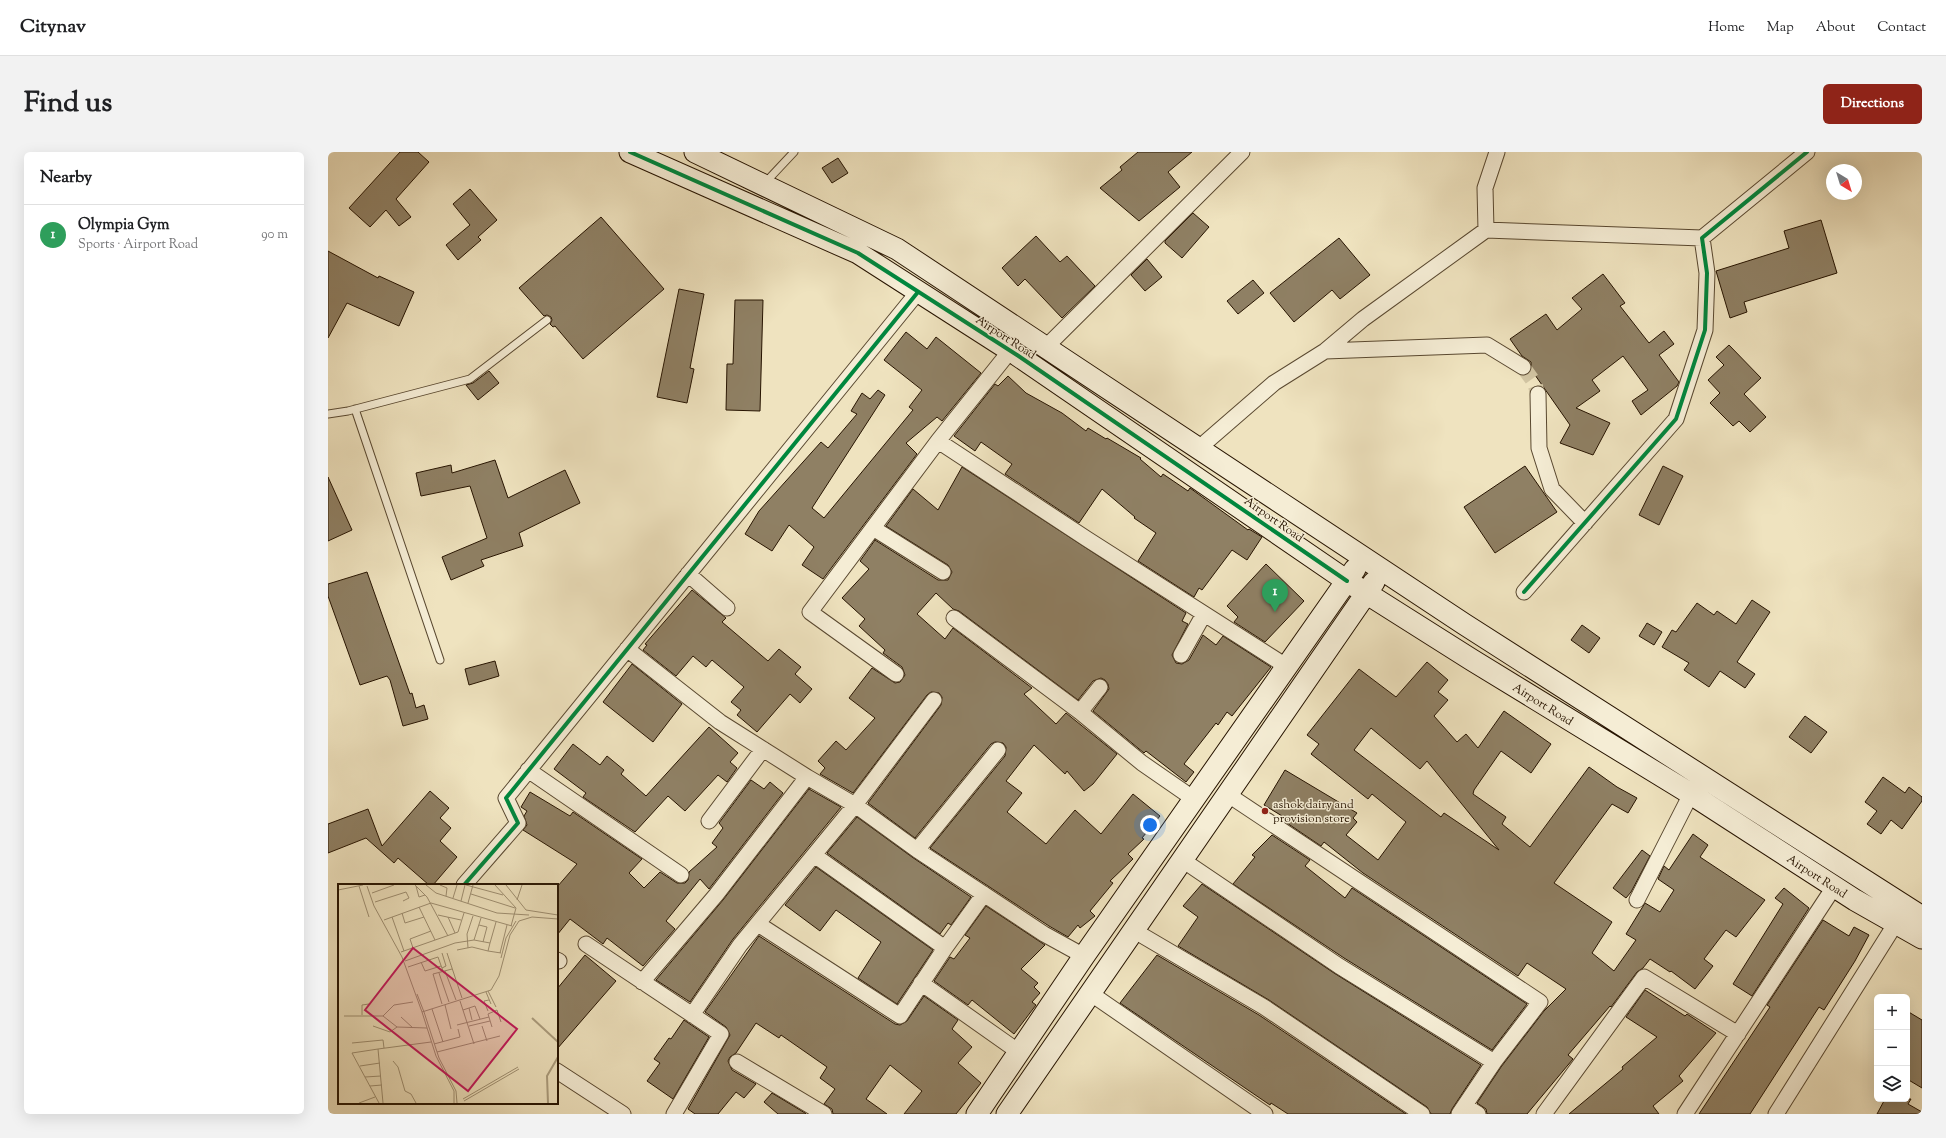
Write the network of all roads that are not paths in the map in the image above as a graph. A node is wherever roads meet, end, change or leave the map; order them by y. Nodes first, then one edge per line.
1 (630, 152) edge
2 (695, 152) edge
3 (794, 152) edge
4 (1242, 152) edge
5 (1497, 152) edge
6 (1807, 152) edge
7 (764, 184) junction
8 (1486, 230) junction
9 (1702, 238) junction
10 (918, 292) junction
11 (547, 320) dead end
12 (1046, 347) junction
13 (1010, 351) junction
14 (1326, 351) junction
15 (1524, 367) tunnel mouth
16 (1538, 394) tunnel mouth
17 (355, 409) junction
18 (328, 414) edge
19 (938, 441) junction
20 (1200, 448) junction
21 (1585, 523) junction
22 (873, 528) junction
23 (1364, 558) junction
24 (1383, 570) junction
25 (943, 572) dead end
26 (688, 574) junction
27 (1347, 581) junction
28 (1524, 592) dead end
29 (1367, 594) junction
30 (727, 608) dead end
31 (1204, 614) junction
32 (954, 618) dead end
33 (627, 649) junction
34 (1180, 655) dead end
35 (440, 660) dead end
36 (1286, 666) junction
37 (896, 674) dead end
38 (1100, 687) dead end
39 (934, 700) dead end
40 (1080, 712) junction
41 (763, 749) junction
42 (998, 750) dead end
43 (528, 770) junction
44 (807, 777) junction
45 (1227, 794) junction
46 (1691, 794) junction
47 (1194, 799) junction
48 (855, 805) junction
49 (709, 821) dead end
50 (917, 850) junction
51 (814, 855) junction
52 (1181, 859) junction
53 (681, 875) dead end
54 (469, 883) edge
55 (1834, 887) junction
56 (984, 894) junction
57 (1637, 900) dead end
58 (1922, 917) edge
59 (1896, 923) junction
60 (758, 924) junction
61 (1133, 930) junction
62 (1922, 938) edge
63 (586, 944) dead end
64 (945, 948) junction
65 (1084, 956) junction
66 (642, 982) junction
67 (921, 983) junction
68 (1090, 993) junction
69 (692, 1015) junction
70 (1738, 1034) junction
71 (1019, 1052) junction
72 (736, 1062) dead end
73 (1494, 1062) junction
74 (558, 1072) edge
75 (1462, 1110) edge
76 (623, 1114) edge
77 (674, 1114) edge
78 (824, 1114) edge
79 (977, 1114) edge
80 (1007, 1114) edge
81 (1265, 1114) edge
82 (1422, 1114) edge
83 (1478, 1114) edge
84 (1544, 1114) edge
85 (1684, 1114) edge
86 (1776, 1114) edge

1 - 10 main road, Airport Road
2 - 7 main road, Airport Road
3 - 7 lane
4 - 12 street
5 - 8 street
6 - 9 street
7 - 12 main road, Airport Road
8 - 9 street
8 - 14 street
9 - 21 street
10 - 13 main road, Airport Road
10 - 26 street
11 - 17 lane
12 - 20 main road, Airport Road
13 - 19 street
13 - 27 main road, Airport Road
14 - 15 street
14 - 20 street
16 - 21 street
17 - 18 lane
17 - 35 lane
19 - 22 street
19 - 31 street
20 - 23 main road, Airport Road
21 - 28 street
22 - 25 street
22 - 37 street
23 - 24 main road, Airport Road
23 - 27 main road
24 - 29 main road
24 - 58 main road, Airport Road
26 - 30 street
26 - 33 street
27 - 29 main road, Airport Road
27 - 36 main road
29 - 45 main road
29 - 46 main road, Airport Road
31 - 34 street
31 - 36 street
32 - 40 street
33 - 41 street
33 - 43 street
36 - 47 main road
38 - 40 street
39 - 48 street
40 - 47 street
41 - 44 street
41 - 49 street
42 - 50 street
43 - 53 street
43 - 54 street
44 - 48 street
44 - 66 street
45 - 52 main road
45 - 73 street
46 - 55 main road, Airport Road
46 - 57 street
47 - 65 main road
48 - 50 street
48 - 51 street
50 - 56 street
51 - 60 street
51 - 64 street
52 - 61 main road
52 - 73 street
55 - 59 main road, Airport Road
55 - 70 street
56 - 64 street
56 - 65 street
59 - 62 main road, Airport Road
59 - 86 street
60 - 67 street
60 - 69 street
61 - 68 main road
61 - 82 street
63 - 66 street
64 - 67 street
65 - 71 main road
66 - 69 street
67 - 71 street
68 - 80 main road
68 - 81 street
69 - 77 street
70 - 84 street
70 - 85 street
71 - 79 main road
72 - 78 street
73 - 75 street
74 - 76 street
75 - 83 street

